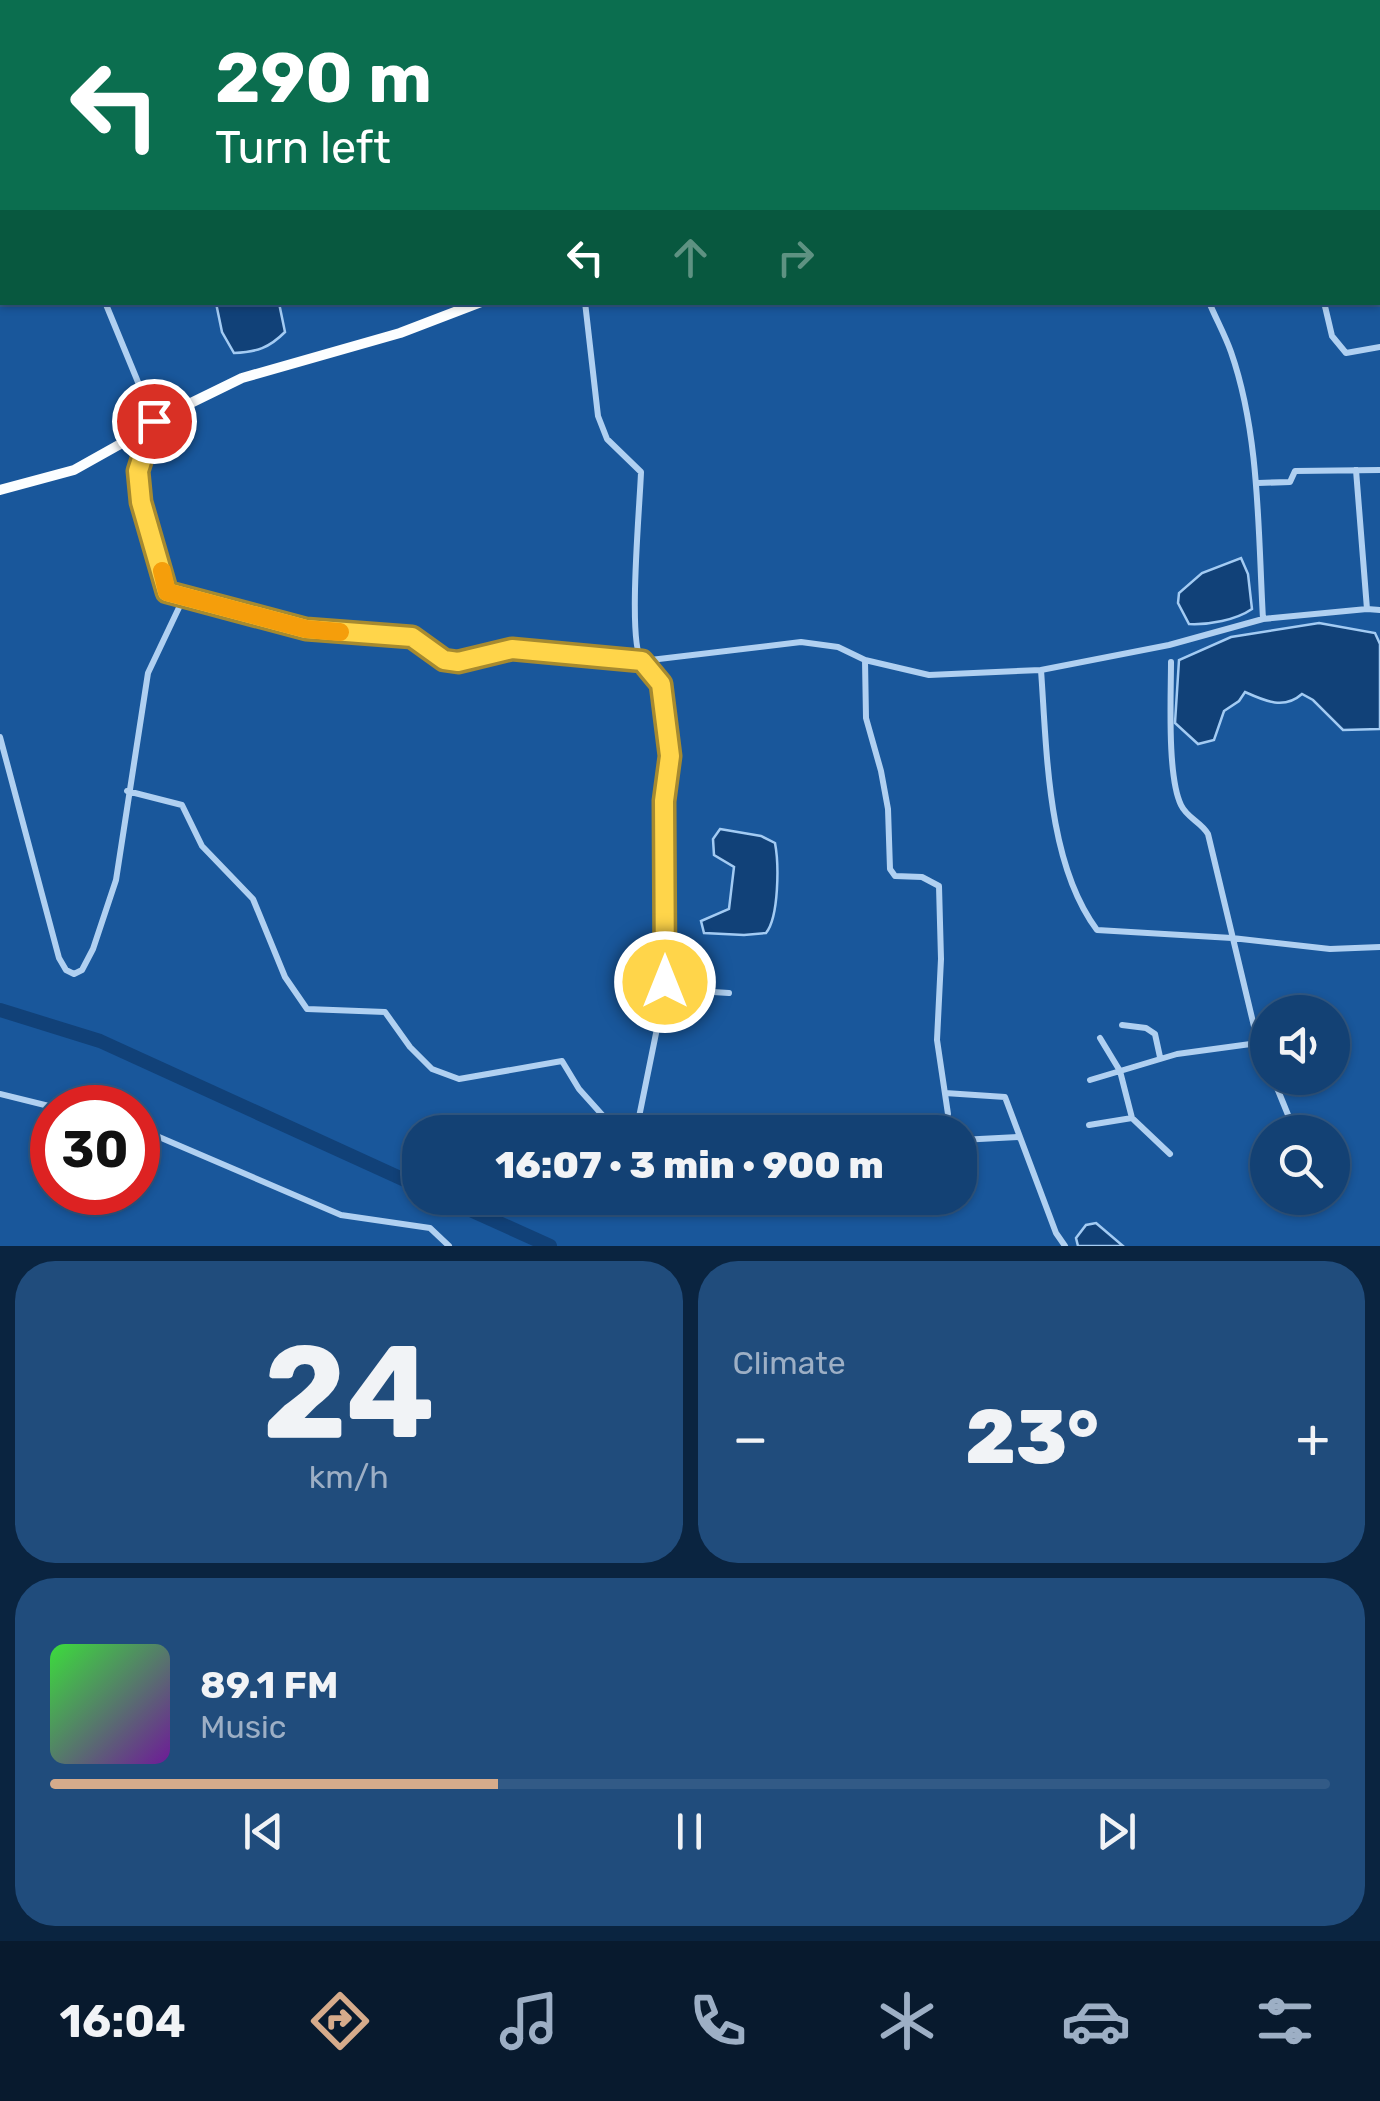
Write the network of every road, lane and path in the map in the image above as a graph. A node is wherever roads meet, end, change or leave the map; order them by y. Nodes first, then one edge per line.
1 (106, 305) edge
2 (473, 305) edge
3 (584, 305) edge
4 (1210, 305) edge
5 (1325, 305) edge
6 (1380, 347) edge
7 (154, 421) junction
8 (1356, 470) junction
9 (1380, 470) edge
10 (1258, 484) dead end
11 (0, 490) edge
12 (184, 597) junction
13 (1367, 609) junction
14 (1380, 610) edge
15 (1263, 619) junction
16 (865, 660) junction
17 (642, 661) junction
18 (1171, 662) dead end
19 (1041, 670) junction
20 (0, 737) edge
21 (127, 791) junction
22 (1232, 938) junction
23 (1380, 947) edge
24 (665, 989) junction
25 (729, 993) dead end
26 (1250, 1011) edge
27 (1122, 1025) dead end
28 (1100, 1038) dead end
29 (1250, 1044) edge
30 (1160, 1057) junction
31 (1120, 1071) junction
32 (1090, 1080) dead end
33 (945, 1093) junction
34 (0, 1094) edge
35 (30, 1101) edge
36 (948, 1114) dead end
37 (601, 1115) edge
38 (639, 1115) edge
39 (1132, 1118) junction
40 (1089, 1125) dead end
41 (160, 1137) edge
42 (1020, 1137) junction
43 (977, 1139) edge
44 (1170, 1154) dead end
45 (449, 1246) edge
46 (1065, 1246) edge

1 - 7 street
2 - 7 highway
3 - 17 street
4 - 15 street
5 - 6 street
7 - 11 highway
7 - 12 street
8 - 9 street
8 - 10 street
8 - 13 street
12 - 17 street
12 - 21 street
13 - 14 street
13 - 15 street
15 - 19 street
16 - 17 street
16 - 19 street
16 - 33 street
17 - 24 street
18 - 22 street
19 - 22 street
20 - 21 street
21 - 37 street
22 - 23 street
22 - 26 street
24 - 25 street
24 - 38 street
27 - 30 street
28 - 31 street
29 - 30 street
30 - 31 street
31 - 32 street
31 - 39 street
33 - 36 street
33 - 42 street
34 - 35 street
39 - 40 street
39 - 44 street
41 - 45 street
42 - 43 street
42 - 46 street

